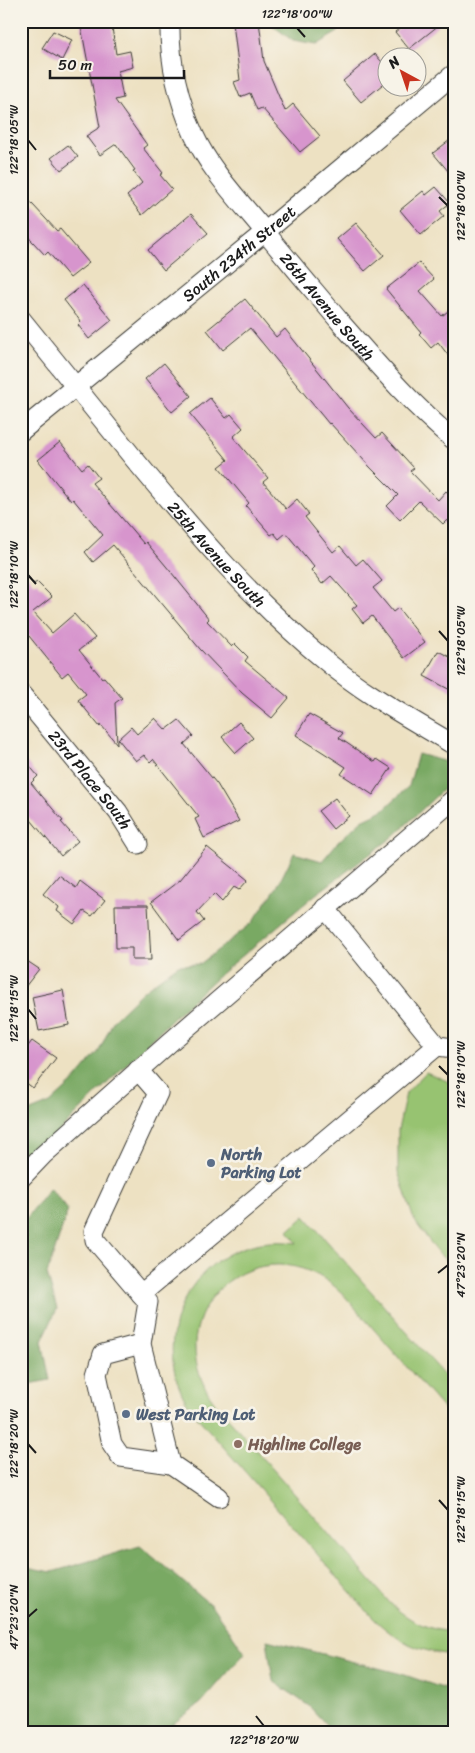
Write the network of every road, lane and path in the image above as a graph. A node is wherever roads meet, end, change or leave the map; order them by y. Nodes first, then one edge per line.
1 (170, 21) edge
2 (454, 74) edge
3 (265, 232) junction
4 (21, 319) edge
5 (76, 387) junction
6 (21, 430) edge
7 (454, 440) edge
8 (21, 694) edge
9 (454, 745) edge
10 (454, 799) edge
11 (138, 844) dead end
12 (325, 908) junction
13 (446, 1047) edge
14 (138, 1070) junction
15 (21, 1178) edge
16 (141, 1294) junction
17 (141, 1344) junction
18 (171, 1464) junction
19 (218, 1497) dead end

1 - 3 street, 26th Avenue South
2 - 3 street, South 234th Street
3 - 5 street, South 234th Street
3 - 7 street, 26th Avenue South
4 - 5 street, 25th Avenue South
5 - 6 street, South 234th Street
5 - 9 street, 25th Avenue South
8 - 11 street, 23rd Place South
10 - 12 street
12 - 13 street
12 - 14 street
13 - 16 street
14 - 15 street
14 - 16 street
16 - 17 street
17 - 18 street
17 - 18 street
18 - 19 street

